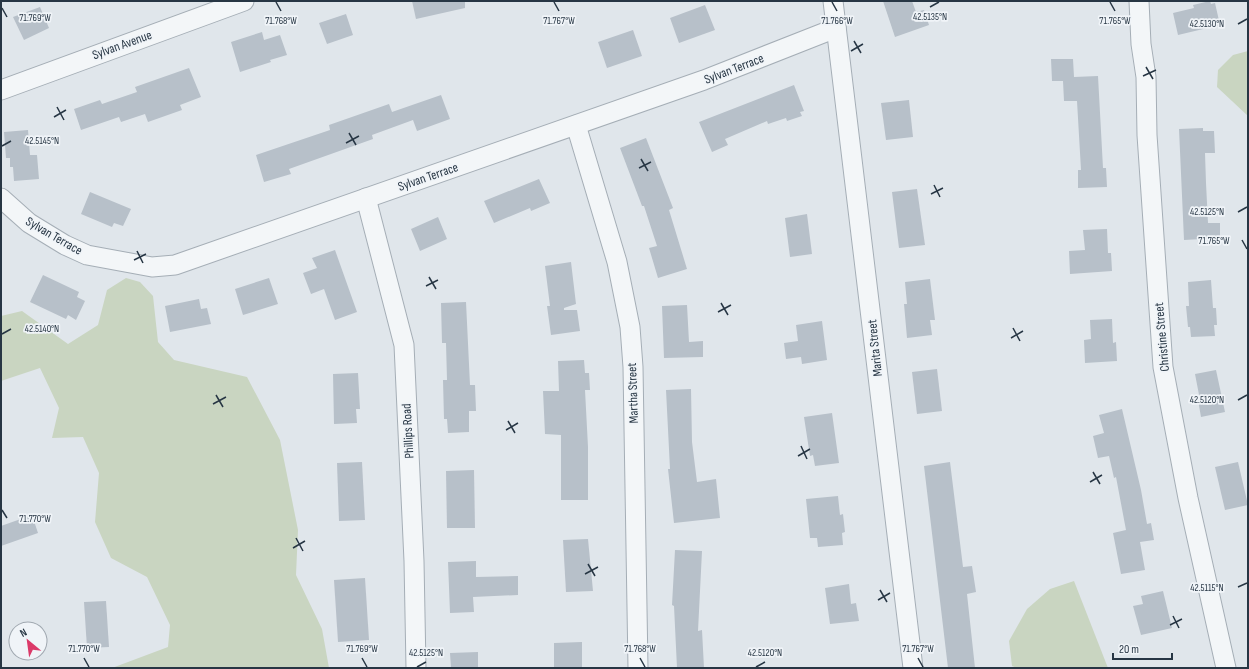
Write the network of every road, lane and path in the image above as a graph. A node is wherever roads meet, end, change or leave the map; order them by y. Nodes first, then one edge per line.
1 (244, 1) edge
2 (833, 1) edge
3 (1139, 1) edge
4 (836, 28) junction
5 (1, 90) edge
6 (576, 125) junction
7 (1, 198) edge
8 (366, 198) junction
9 (416, 668) edge
10 (638, 668) edge
11 (913, 668) edge
12 (1226, 668) edge

1 - 5 street, Sylvan Avenue
2 - 4 street
3 - 12 street, Christine Street
4 - 6 street, Sylvan Terrace
4 - 11 street, Marita Street
6 - 8 street, Sylvan Terrace
6 - 10 street, Martha Street
7 - 8 street, Sylvan Terrace
8 - 9 street, Phillips Road

